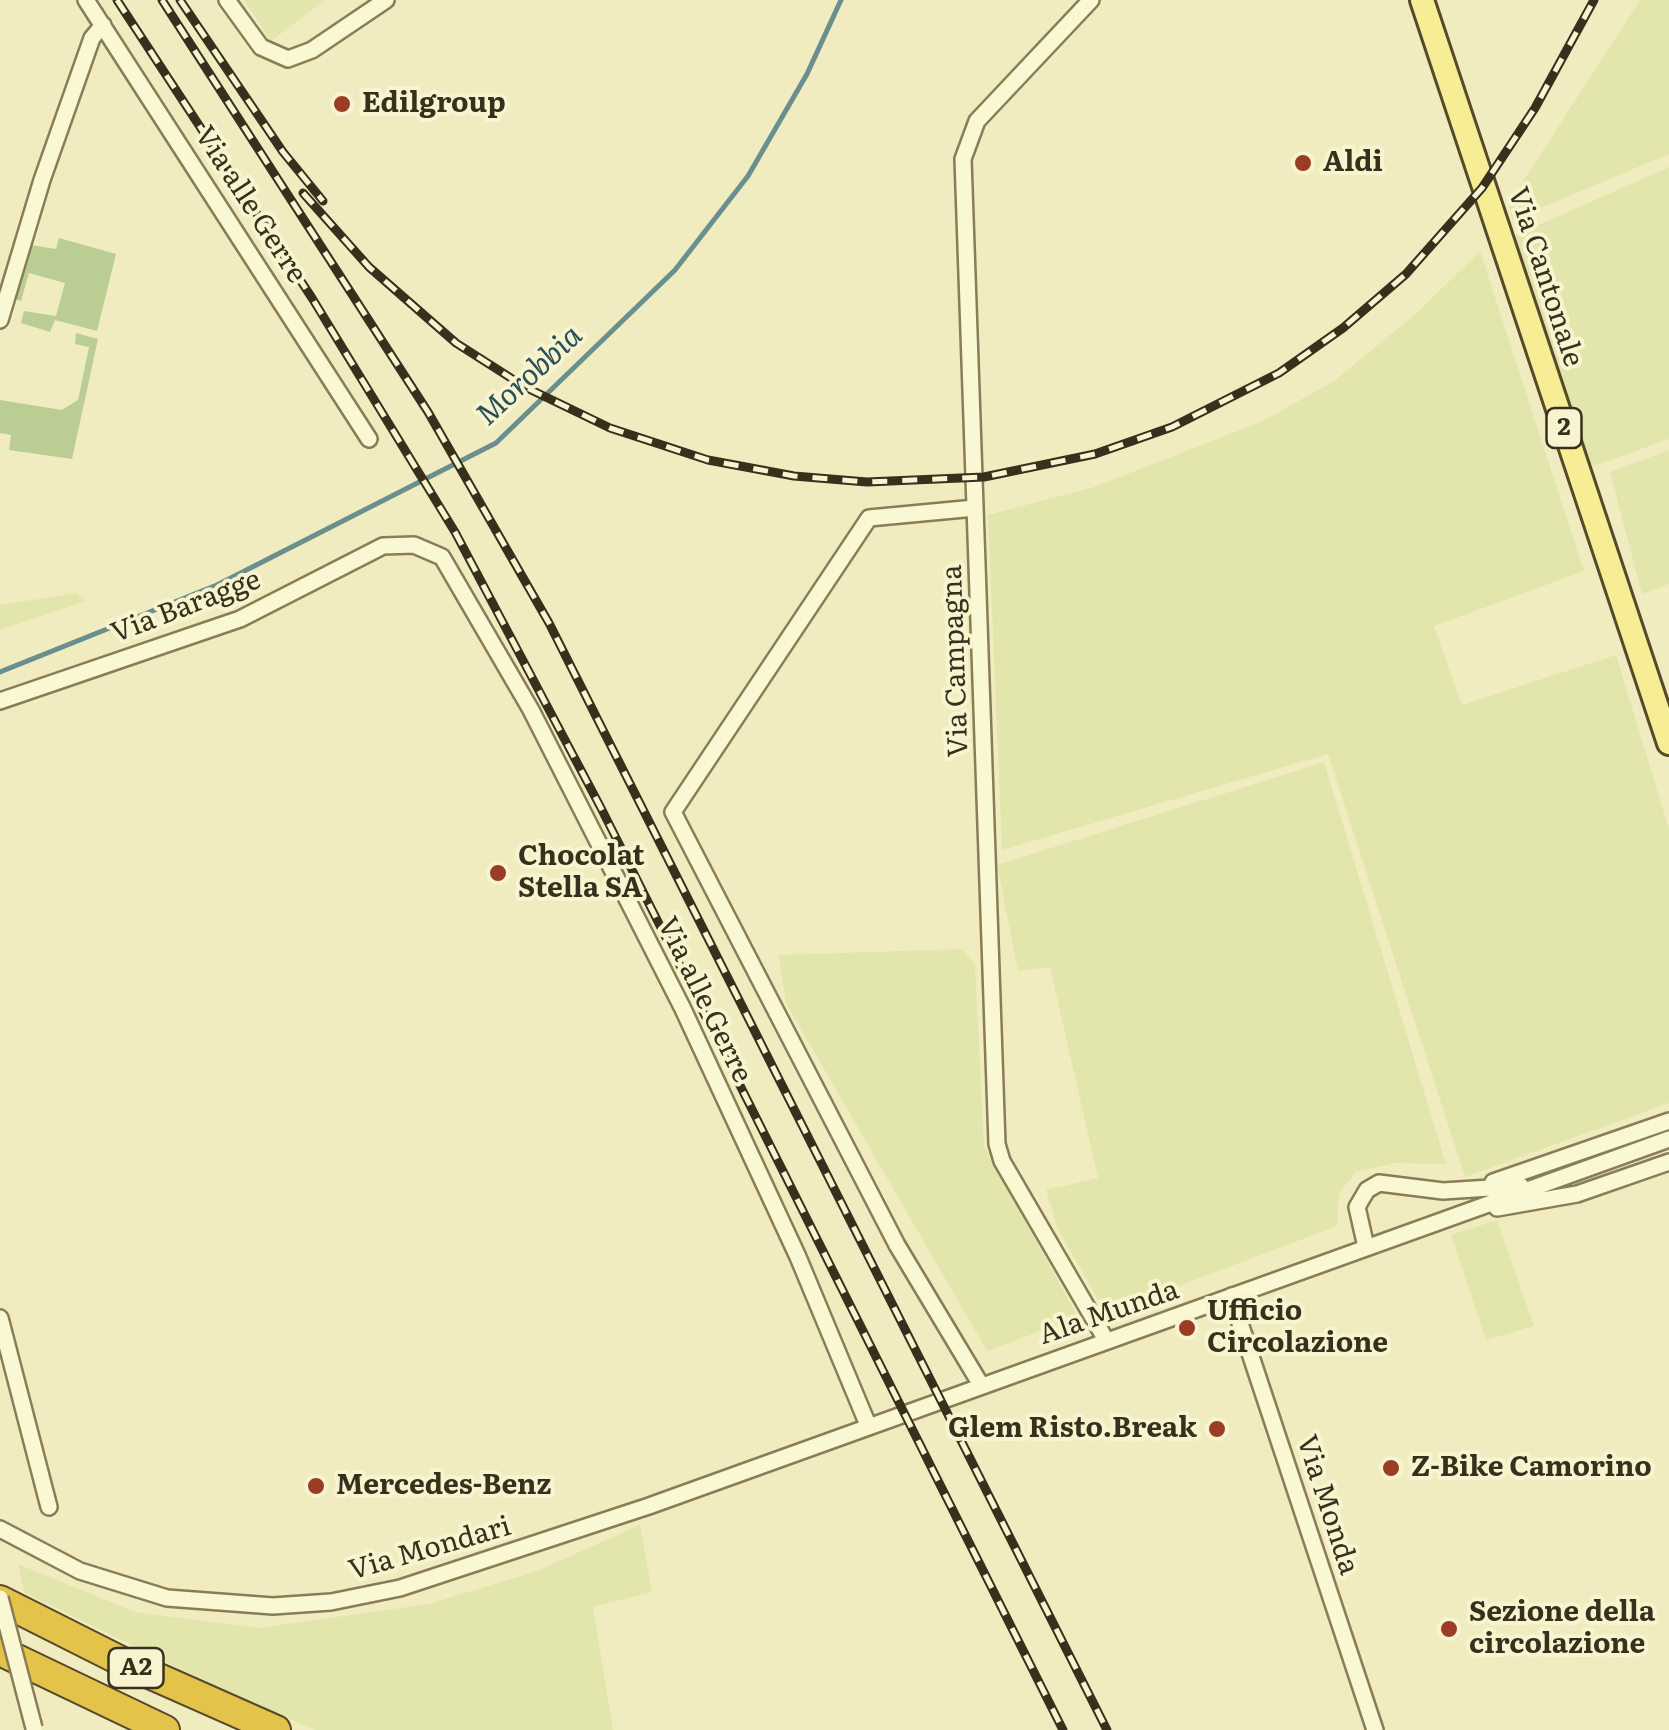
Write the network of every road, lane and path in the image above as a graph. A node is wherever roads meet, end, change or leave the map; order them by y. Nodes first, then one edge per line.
1 (86, 0) edge
2 (226, 0) edge
3 (386, 0) edge
4 (1090, 0) edge
5 (1422, 0) edge
6 (103, 25) junction
7 (0, 320) edge
8 (370, 440) dead end
9 (975, 508) junction
10 (442, 556) joint
11 (0, 701) edge
12 (1669, 743) edge
13 (1669, 1121) edge
14 (1669, 1139) edge
15 (1669, 1162) edge
16 (1540, 1185) junction
17 (1469, 1190) junction
18 (1468, 1212) junction
19 (1366, 1247) junction
20 (1231, 1296) junction
21 (0, 1318) edge
22 (1106, 1340) junction
23 (981, 1385) junction
24 (868, 1425) junction
25 (49, 1507) dead end
26 (0, 1529) edge
27 (0, 1599) edge
28 (0, 1614) edge
29 (0, 1651) edge
30 (0, 1660) edge
31 (34, 1729) edge
32 (124, 1730) edge
33 (165, 1730) edge
34 (234, 1730) edge
35 (276, 1730) edge
36 (1375, 1730) edge

1 - 6 street, Via alle Gerre
2 - 3 street
4 - 9 street, Via Campagna
5 - 12 main road, Via Cantonale / 2
6 - 7 street
6 - 8 street, Via alle Gerre
9 - 22 street, Via Campagna
9 - 23 street
10 - 11 street, Via Baragge
10 - 24 street, Via alle Gerre
13 - 17 street, Ala Munda
14 - 16 street, Ala Munda
15 - 18 street, Ala Munda
16 - 17 street, Ala Munda
16 - 18 street, Ala Munda
17 - 19 street, Ala Munda
18 - 19 street, Ala Munda
19 - 20 street, Ala Munda
20 - 22 street, Ala Munda
20 - 36 street, Via Monda
21 - 25 street
22 - 23 street, Ala Munda
23 - 24 street, Ala Munda
24 - 26 street, Via Mondari
27 - 31 street, bridge
27 - 35 highway, A2
28 - 34 highway, A2
29 - 33 highway, A2
30 - 32 highway, A2

